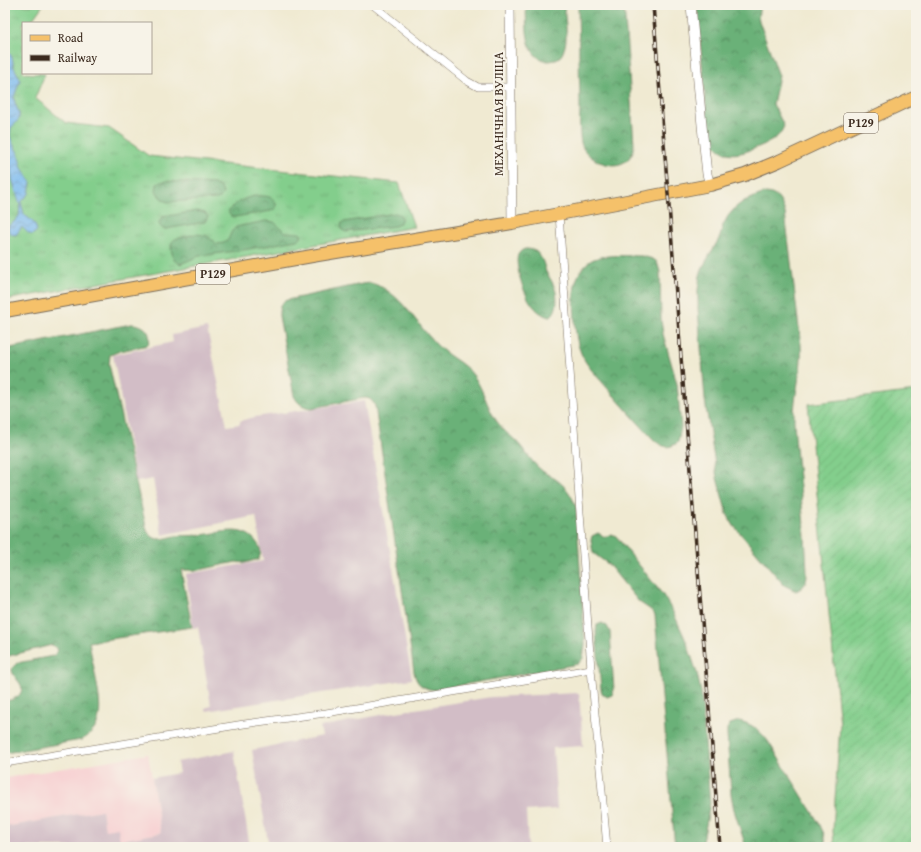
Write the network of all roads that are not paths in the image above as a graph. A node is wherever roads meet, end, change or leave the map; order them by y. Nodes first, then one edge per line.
1 (373, 5) edge
2 (510, 5) edge
3 (691, 5) edge
4 (510, 87) junction
5 (916, 97) edge
6 (710, 185) junction
7 (559, 214) junction
8 (512, 223) junction
9 (5, 310) edge
10 (591, 669) junction
11 (5, 763) edge
12 (607, 847) edge

1 - 4 street
2 - 4 street, МЕХАНІЧНАЯ ВУЛІЦА
3 - 6 street
4 - 8 street, МЕХАНІЧНАЯ ВУЛІЦА
5 - 6 main road, Р129
6 - 7 main road, Р129
7 - 8 main road, Р129
7 - 10 street
8 - 9 main road, Р129
10 - 11 street
10 - 12 street

